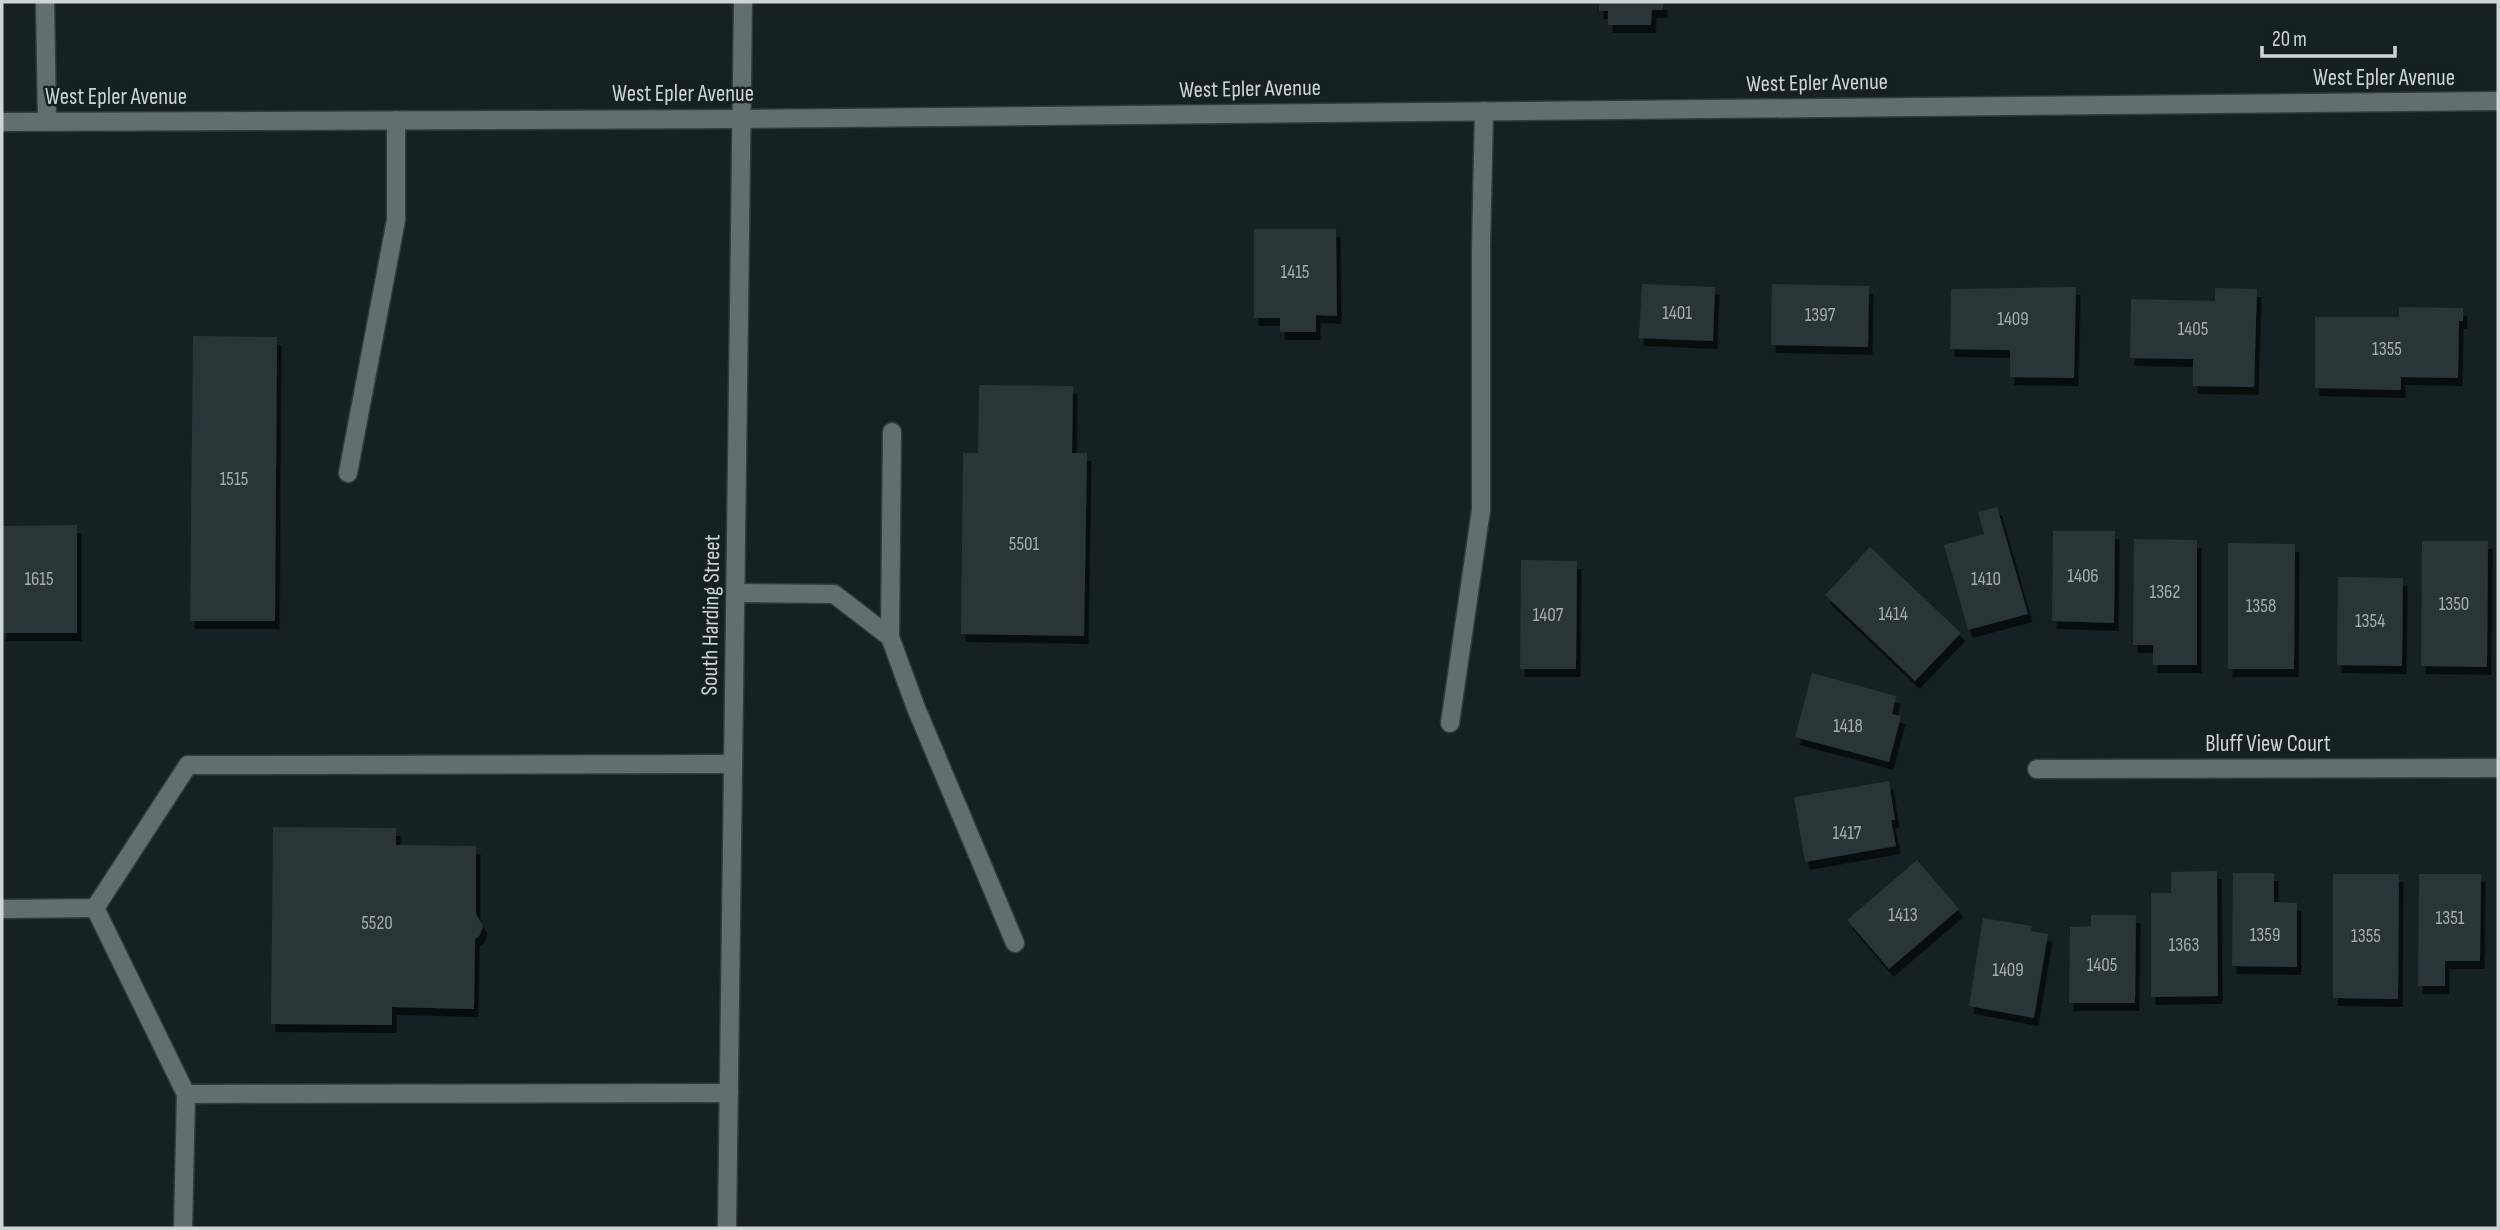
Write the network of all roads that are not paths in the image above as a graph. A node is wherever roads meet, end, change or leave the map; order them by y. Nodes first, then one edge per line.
1 (45, 2) edge
2 (743, 2) edge
3 (2498, 102) edge
4 (1484, 111) junction
5 (742, 119) junction
6 (396, 120) junction
7 (47, 121) junction
8 (2, 122) edge
9 (892, 432) dead end
10 (348, 473) dead end
11 (736, 593) junction
12 (890, 637) junction
13 (1450, 723) dead end
14 (733, 764) junction
15 (2498, 768) edge
16 (2037, 769) dead end
17 (95, 908) junction
18 (2, 909) edge
19 (1015, 943) dead end
20 (729, 1093) junction
21 (186, 1094) junction
22 (183, 1228) edge
23 (727, 1228) edge

1 - 7 street
2 - 5 street, South Harding Street
3 - 4 street, West Epler Avenue
4 - 5 street, West Epler Avenue
4 - 13 street
5 - 6 street, West Epler Avenue
5 - 11 street, South Harding Street
6 - 7 street, West Epler Avenue
6 - 10 street
7 - 8 street, West Epler Avenue
9 - 12 street
11 - 12 street
11 - 14 street, South Harding Street
12 - 19 street
14 - 17 street
14 - 20 street, South Harding Street
15 - 16 street, Bluff View Court
17 - 18 street
17 - 21 street
20 - 21 street
20 - 23 street, South Harding Street
21 - 22 street

